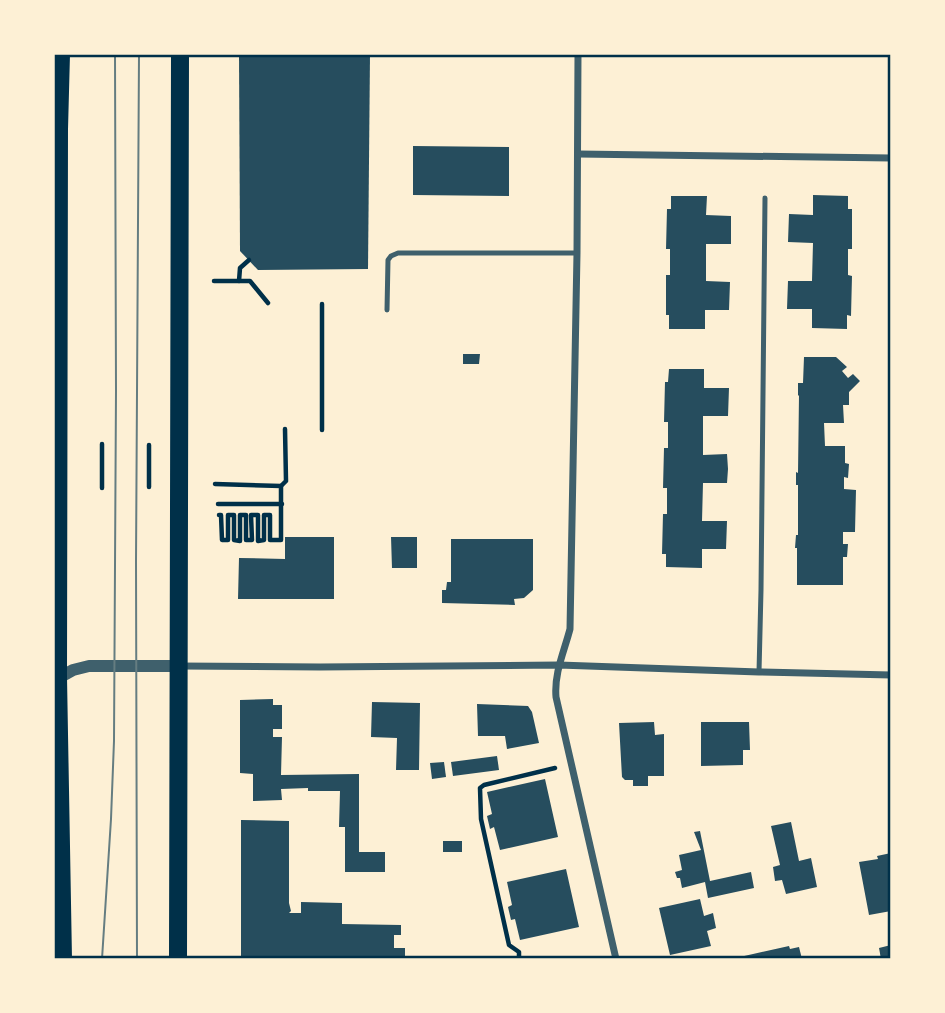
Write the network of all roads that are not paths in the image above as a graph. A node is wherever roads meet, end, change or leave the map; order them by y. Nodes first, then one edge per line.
1 (61, 54) edge
2 (180, 54) edge
3 (578, 54) edge
4 (57, 141) edge
5 (578, 155) junction
6 (891, 158) edge
7 (765, 198) dead end
8 (577, 253) junction
9 (387, 310) dead end
10 (559, 665) junction
11 (179, 666) junction
12 (758, 672) junction
13 (891, 675) edge
14 (56, 678) edge
15 (57, 813) edge
16 (63, 959) edge
17 (178, 959) edge
18 (616, 959) edge

1 - 4 main road
2 - 11 main road
3 - 5 street
4 - 14 main road
5 - 6 street
5 - 8 street
7 - 12 lane
8 - 9 lane
8 - 10 street
10 - 11 street
10 - 12 street
10 - 18 street
11 - 14 street
11 - 17 main road
12 - 13 street
14 - 15 main road
15 - 16 main road

